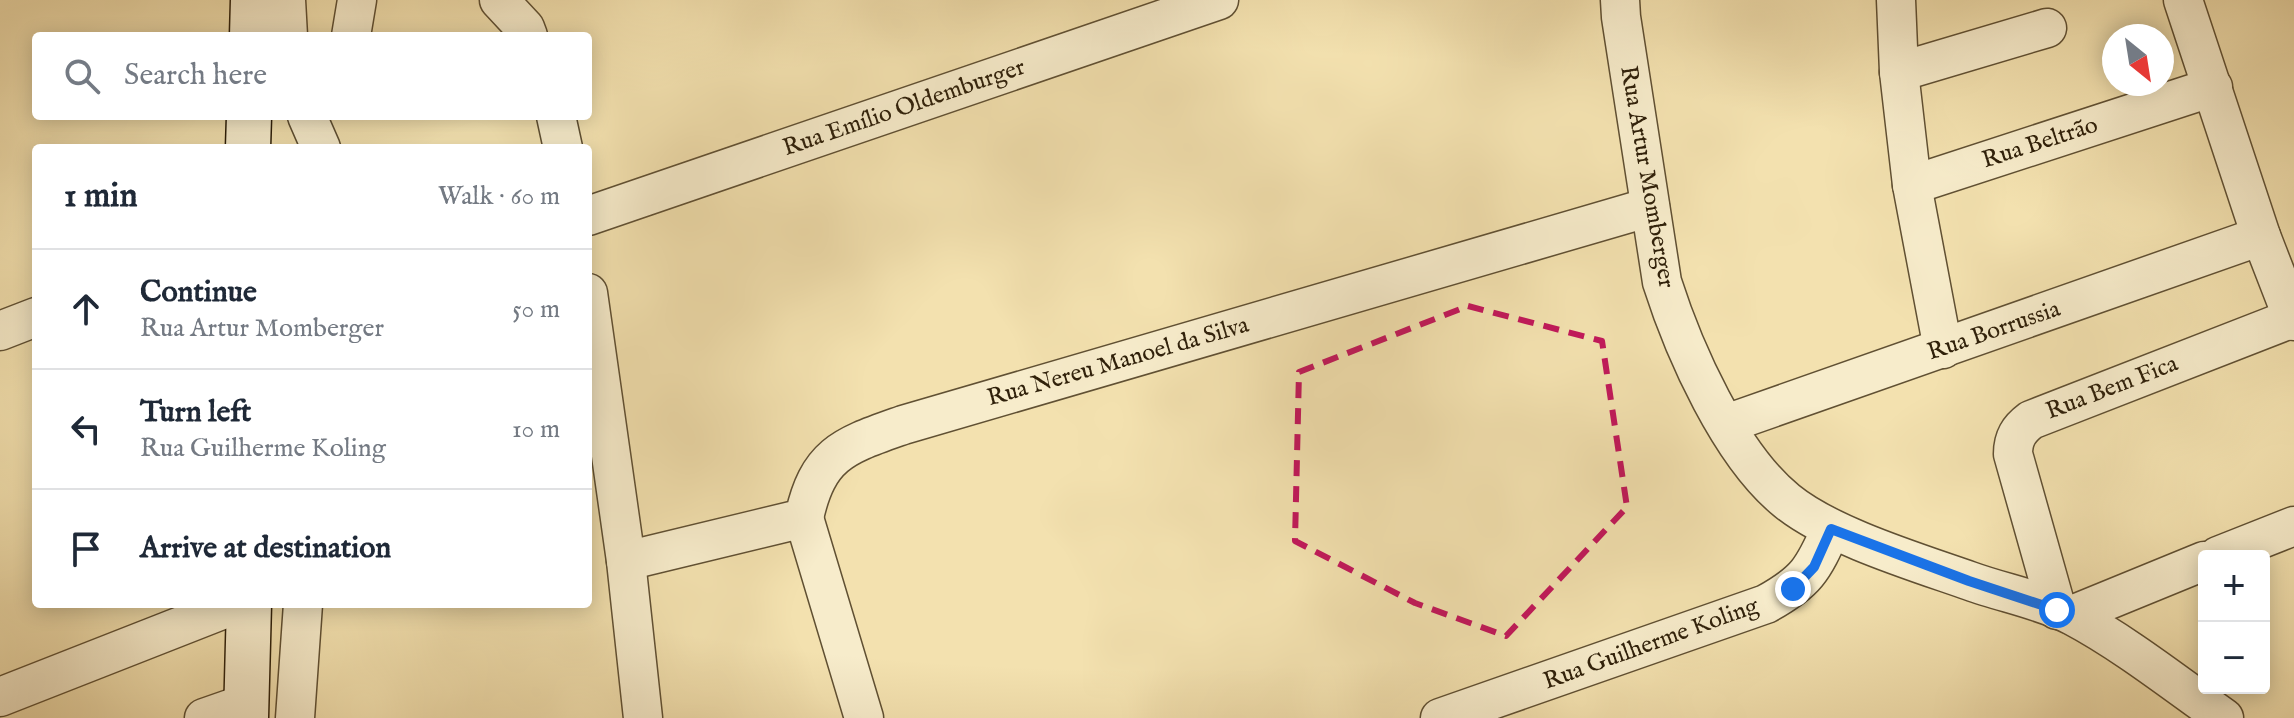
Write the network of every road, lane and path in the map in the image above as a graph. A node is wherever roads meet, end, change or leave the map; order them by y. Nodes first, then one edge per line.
1 (253, 0) edge
2 (286, 0) edge
3 (357, 0) edge
4 (499, 0) edge
5 (1219, 0) edge
6 (1620, 0) edge
7 (1896, 0) edge
8 (2183, 0) edge
9 (2047, 28) dead end
10 (252, 32) edge
11 (288, 32) edge
12 (352, 32) edge
13 (526, 32) edge
14 (1899, 72) junction
15 (2213, 87) junction
16 (249, 120) edge
17 (309, 120) edge
18 (337, 120) edge
19 (557, 120) edge
20 (248, 144) edge
21 (319, 144) edge
22 (333, 144) edge
23 (562, 144) edge
24 (1912, 185) junction
25 (1650, 207) junction
26 (592, 215) edge
27 (2261, 236) junction
28 (32, 319) edge
29 (2294, 320) edge
30 (592, 321) edge
31 (0, 331) edge
32 (1943, 349) junction
33 (1726, 424) junction
34 (804, 518) junction
35 (2294, 526) edge
36 (1831, 529) junction
37 (2233, 550) edge
38 (626, 561) junction
39 (2198, 563) edge
40 (227, 608) edge
41 (249, 608) edge
42 (303, 608) edge
43 (2064, 613) junction
44 (0, 697) edge
45 (247, 711) edge
46 (204, 718) edge
47 (295, 718) edge
48 (643, 718) edge
49 (864, 718) edge
50 (1440, 718) edge
51 (2224, 718) edge

1 - 10 street
2 - 11 street
3 - 12 street
4 - 13 street
5 - 26 street, Rua Emílio Oldemburger
6 - 25 street, Rua Artur Momberger
7 - 14 street
8 - 15 street
9 - 14 street
14 - 24 street
15 - 24 street, Rua Beltrão
15 - 27 street
16 - 20 street
17 - 21 street
18 - 22 street
19 - 23 street
24 - 32 street
25 - 33 street, Rua Artur Momberger
25 - 34 street, Rua Nereu Manoel da Silva
27 - 29 street
27 - 32 street, Rua Borrussia
28 - 31 street
29 - 43 street, Rua Bem Fica
30 - 38 street
32 - 33 street, Rua Borrussia
33 - 36 street, Rua Artur Momberger
34 - 38 street
34 - 49 street
35 - 37 street
36 - 43 street, Rua Artur Momberger
36 - 50 street, Rua Guilherme Koling
38 - 48 street
39 - 43 street
40 - 44 street
41 - 45 street
42 - 47 street
43 - 51 street, Rua Artur Momberger
45 - 46 street

